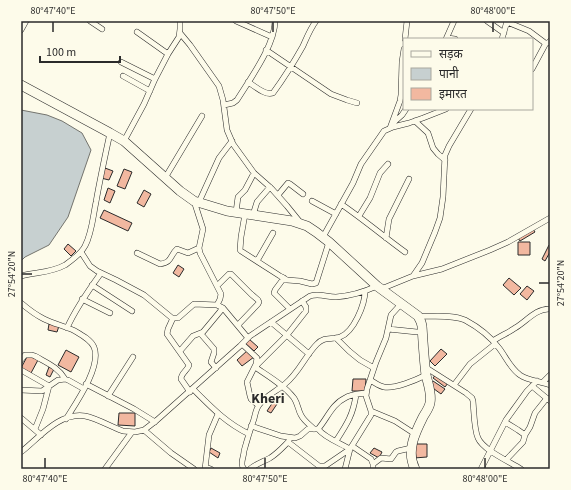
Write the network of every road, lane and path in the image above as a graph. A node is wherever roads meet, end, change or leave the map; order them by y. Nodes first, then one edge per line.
1 (26, 21) edge
2 (90, 21) edge
3 (180, 21) edge
4 (186, 21) edge
5 (236, 21) edge
6 (275, 21) edge
7 (316, 21) edge
8 (407, 21) edge
9 (454, 21) edge
10 (487, 21) edge
11 (507, 21) edge
12 (102, 29) dead end
13 (21, 30) edge
14 (180, 31) junction
15 (137, 32) dead end
16 (504, 33) junction
17 (272, 38) junction
18 (405, 38) edge
19 (446, 38) edge
20 (502, 38) edge
21 (548, 42) edge
22 (266, 50) junction
23 (168, 54) junction
24 (403, 56) edge
25 (121, 62) dead end
26 (291, 67) junction
27 (533, 67) edge
28 (123, 76) dead end
29 (155, 79) junction
30 (248, 82) junction
31 (21, 86) edge
32 (150, 90) junction
33 (357, 103) dead end
34 (224, 105) junction
35 (405, 110) edge
36 (443, 110) edge
37 (470, 110) edge
38 (202, 116) dead end
39 (415, 121) junction
40 (391, 126) junction
41 (110, 133) junction
42 (232, 141) junction
43 (124, 142) junction
44 (444, 160) junction
45 (388, 164) dead end
46 (254, 173) junction
47 (165, 178) junction
48 (409, 179) dead end
49 (270, 187) junction
50 (303, 194) dead end
51 (278, 195) junction
52 (196, 201) junction
53 (312, 201) dead end
54 (341, 204) junction
55 (245, 214) junction
56 (336, 214) junction
57 (359, 216) junction
58 (550, 218) edge
59 (301, 224) junction
60 (273, 233) dead end
61 (386, 238) junction
62 (326, 239) junction
63 (199, 248) junction
64 (81, 252) junction
65 (405, 252) dead end
66 (137, 253) dead end
67 (257, 261) junction
68 (101, 273) junction
69 (21, 276) edge
70 (413, 276) junction
71 (284, 278) junction
72 (314, 284) junction
73 (92, 285) junction
74 (217, 286) junction
75 (378, 288) junction
76 (365, 291) junction
77 (312, 295) junction
78 (82, 299) junction
79 (302, 301) junction
80 (21, 303) edge
81 (401, 304) junction
82 (217, 305) junction
83 (223, 308) junction
84 (290, 309) junction
85 (550, 309) edge
86 (132, 311) dead end
87 (110, 313) dead end
88 (418, 316) junction
89 (173, 318) junction
90 (271, 322) junction
91 (238, 325) junction
92 (67, 328) junction
93 (388, 329) junction
94 (417, 332) dead end
95 (201, 334) junction
96 (287, 335) junction
97 (248, 338) junction
98 (336, 338) junction
99 (494, 342) junction
100 (242, 344) junction
101 (180, 351) junction
102 (23, 354) edge
103 (309, 354) junction
104 (133, 357) dead end
105 (21, 360) edge
106 (255, 367) junction
107 (216, 368) junction
108 (374, 368) junction
109 (21, 370) edge
110 (426, 371) junction
111 (550, 375) edge
112 (65, 379) junction
113 (370, 380) junction
114 (537, 381) junction
115 (542, 382) junction
116 (550, 384) edge
117 (454, 385) junction
118 (49, 386) junction
119 (532, 386) junction
120 (85, 387) junction
121 (282, 387) junction
122 (21, 390) edge
123 (192, 390) junction
124 (366, 394) junction
125 (356, 395) junction
126 (108, 396) junction
127 (548, 400) edge
128 (258, 405) junction
129 (371, 411) junction
130 (218, 414) junction
131 (21, 418) edge
132 (66, 419) junction
133 (155, 422) junction
134 (505, 422) junction
135 (251, 426) junction
136 (35, 429) junction
137 (316, 429) junction
138 (144, 430) junction
139 (132, 432) junction
140 (249, 434) junction
141 (415, 434) junction
142 (41, 435) junction
143 (525, 435) junction
144 (292, 438) junction
145 (336, 441) junction
146 (288, 442) junction
147 (351, 447) junction
148 (411, 448) junction
149 (22, 449) edge
150 (490, 451) junction
151 (506, 460) junction
152 (373, 466) edge
153 (205, 468) edge
154 (105, 469) edge
155 (194, 469) edge
156 (211, 469) edge
157 (244, 469) edge
158 (250, 469) edge
159 (345, 469) edge
160 (415, 469) edge
161 (481, 469) edge
162 (521, 469) edge

1 - 13 street
2 - 12 street
3 - 14 street
4 - 14 street
5 - 17 street
6 - 17 street
7 - 26 street
8 - 18 street
9 - 19 street
10 - 16 street
11 - 16 street
11 - 21 street
14 - 23 street
14 - 34 street
15 - 23 street
16 - 20 street
17 - 22 street
21 - 27 street
22 - 26 street
22 - 30 street
23 - 29 street
24 - 40 street
25 - 29 street
26 - 30 street
26 - 33 street
28 - 32 street
29 - 32 street
30 - 34 street
31 - 41 highway
32 - 43 street
34 - 42 street
35 - 40 street
36 - 39 street
37 - 44 street
38 - 47 street
39 - 40 street
39 - 44 street
40 - 54 street
41 - 43 highway
41 - 64 street
42 - 46 street
42 - 52 street
43 - 47 highway
44 - 70 street
45 - 57 street
46 - 49 street
46 - 55 street
47 - 52 highway
48 - 61 street
49 - 51 street
49 - 55 street
50 - 51 street
51 - 59 street
52 - 55 highway
52 - 63 street
53 - 56 street
54 - 56 street
54 - 57 street
55 - 59 highway
55 - 67 street
56 - 62 street
57 - 61 street
58 - 70 street
59 - 62 highway
60 - 67 street
61 - 65 street
62 - 72 street
62 - 75 highway
63 - 66 street
63 - 74 street
64 - 68 street
64 - 69 street
67 - 71 street
68 - 73 street
68 - 89 street
70 - 75 street
71 - 72 street
71 - 84 street
72 - 77 street
73 - 78 street
73 - 86 street
74 - 82 street
74 - 91 street
75 - 76 street
75 - 81 highway
76 - 77 street
76 - 98 street
77 - 79 street
78 - 87 street
78 - 92 street
79 - 84 street
79 - 96 street
80 - 92 street
81 - 88 highway
81 - 93 street
82 - 83 street
82 - 89 street
83 - 91 street
83 - 95 street
84 - 90 street
85 - 99 street
88 - 99 street
88 - 110 highway
89 - 101 street
90 - 96 street
90 - 97 street
91 - 97 street
92 - 120 street
93 - 94 street
93 - 108 street
95 - 101 street
95 - 107 street
96 - 103 street
96 - 106 street
97 - 100 street
98 - 103 street
98 - 108 street
99 - 114 street
99 - 117 street
100 - 106 street
100 - 107 street
101 - 123 street
102 - 105 street
102 - 112 street
103 - 121 street
104 - 126 street
106 - 121 street
106 - 128 street
107 - 123 street
108 - 113 street
109 - 118 street
110 - 113 street
110 - 117 street
110 - 141 highway
111 - 115 street
112 - 118 street
112 - 120 street
113 - 124 street
114 - 115 street
114 - 119 street
115 - 116 street
117 - 150 street
118 - 122 street
118 - 136 street
119 - 127 street
119 - 134 street
120 - 126 street
120 - 132 street
121 - 128 street
121 - 137 street
123 - 130 street
123 - 133 street
124 - 125 street
124 - 129 street
125 - 137 street
125 - 145 street
126 - 133 street
127 - 143 street
128 - 135 street
129 - 141 street
129 - 147 street
130 - 140 street
130 - 153 street
131 - 136 street
132 - 139 street
132 - 142 street
133 - 138 street
134 - 143 street
134 - 150 street
135 - 140 street
135 - 144 street
136 - 142 street
137 - 144 street
137 - 145 street
138 - 139 street
138 - 155 street
139 - 154 street
140 - 157 street
141 - 148 highway
142 - 149 street
143 - 151 street
144 - 146 street
145 - 147 street
146 - 147 street
146 - 158 street
147 - 152 street
147 - 159 street
148 - 152 street
148 - 160 highway
150 - 151 street
150 - 161 street
151 - 162 street
153 - 156 street

